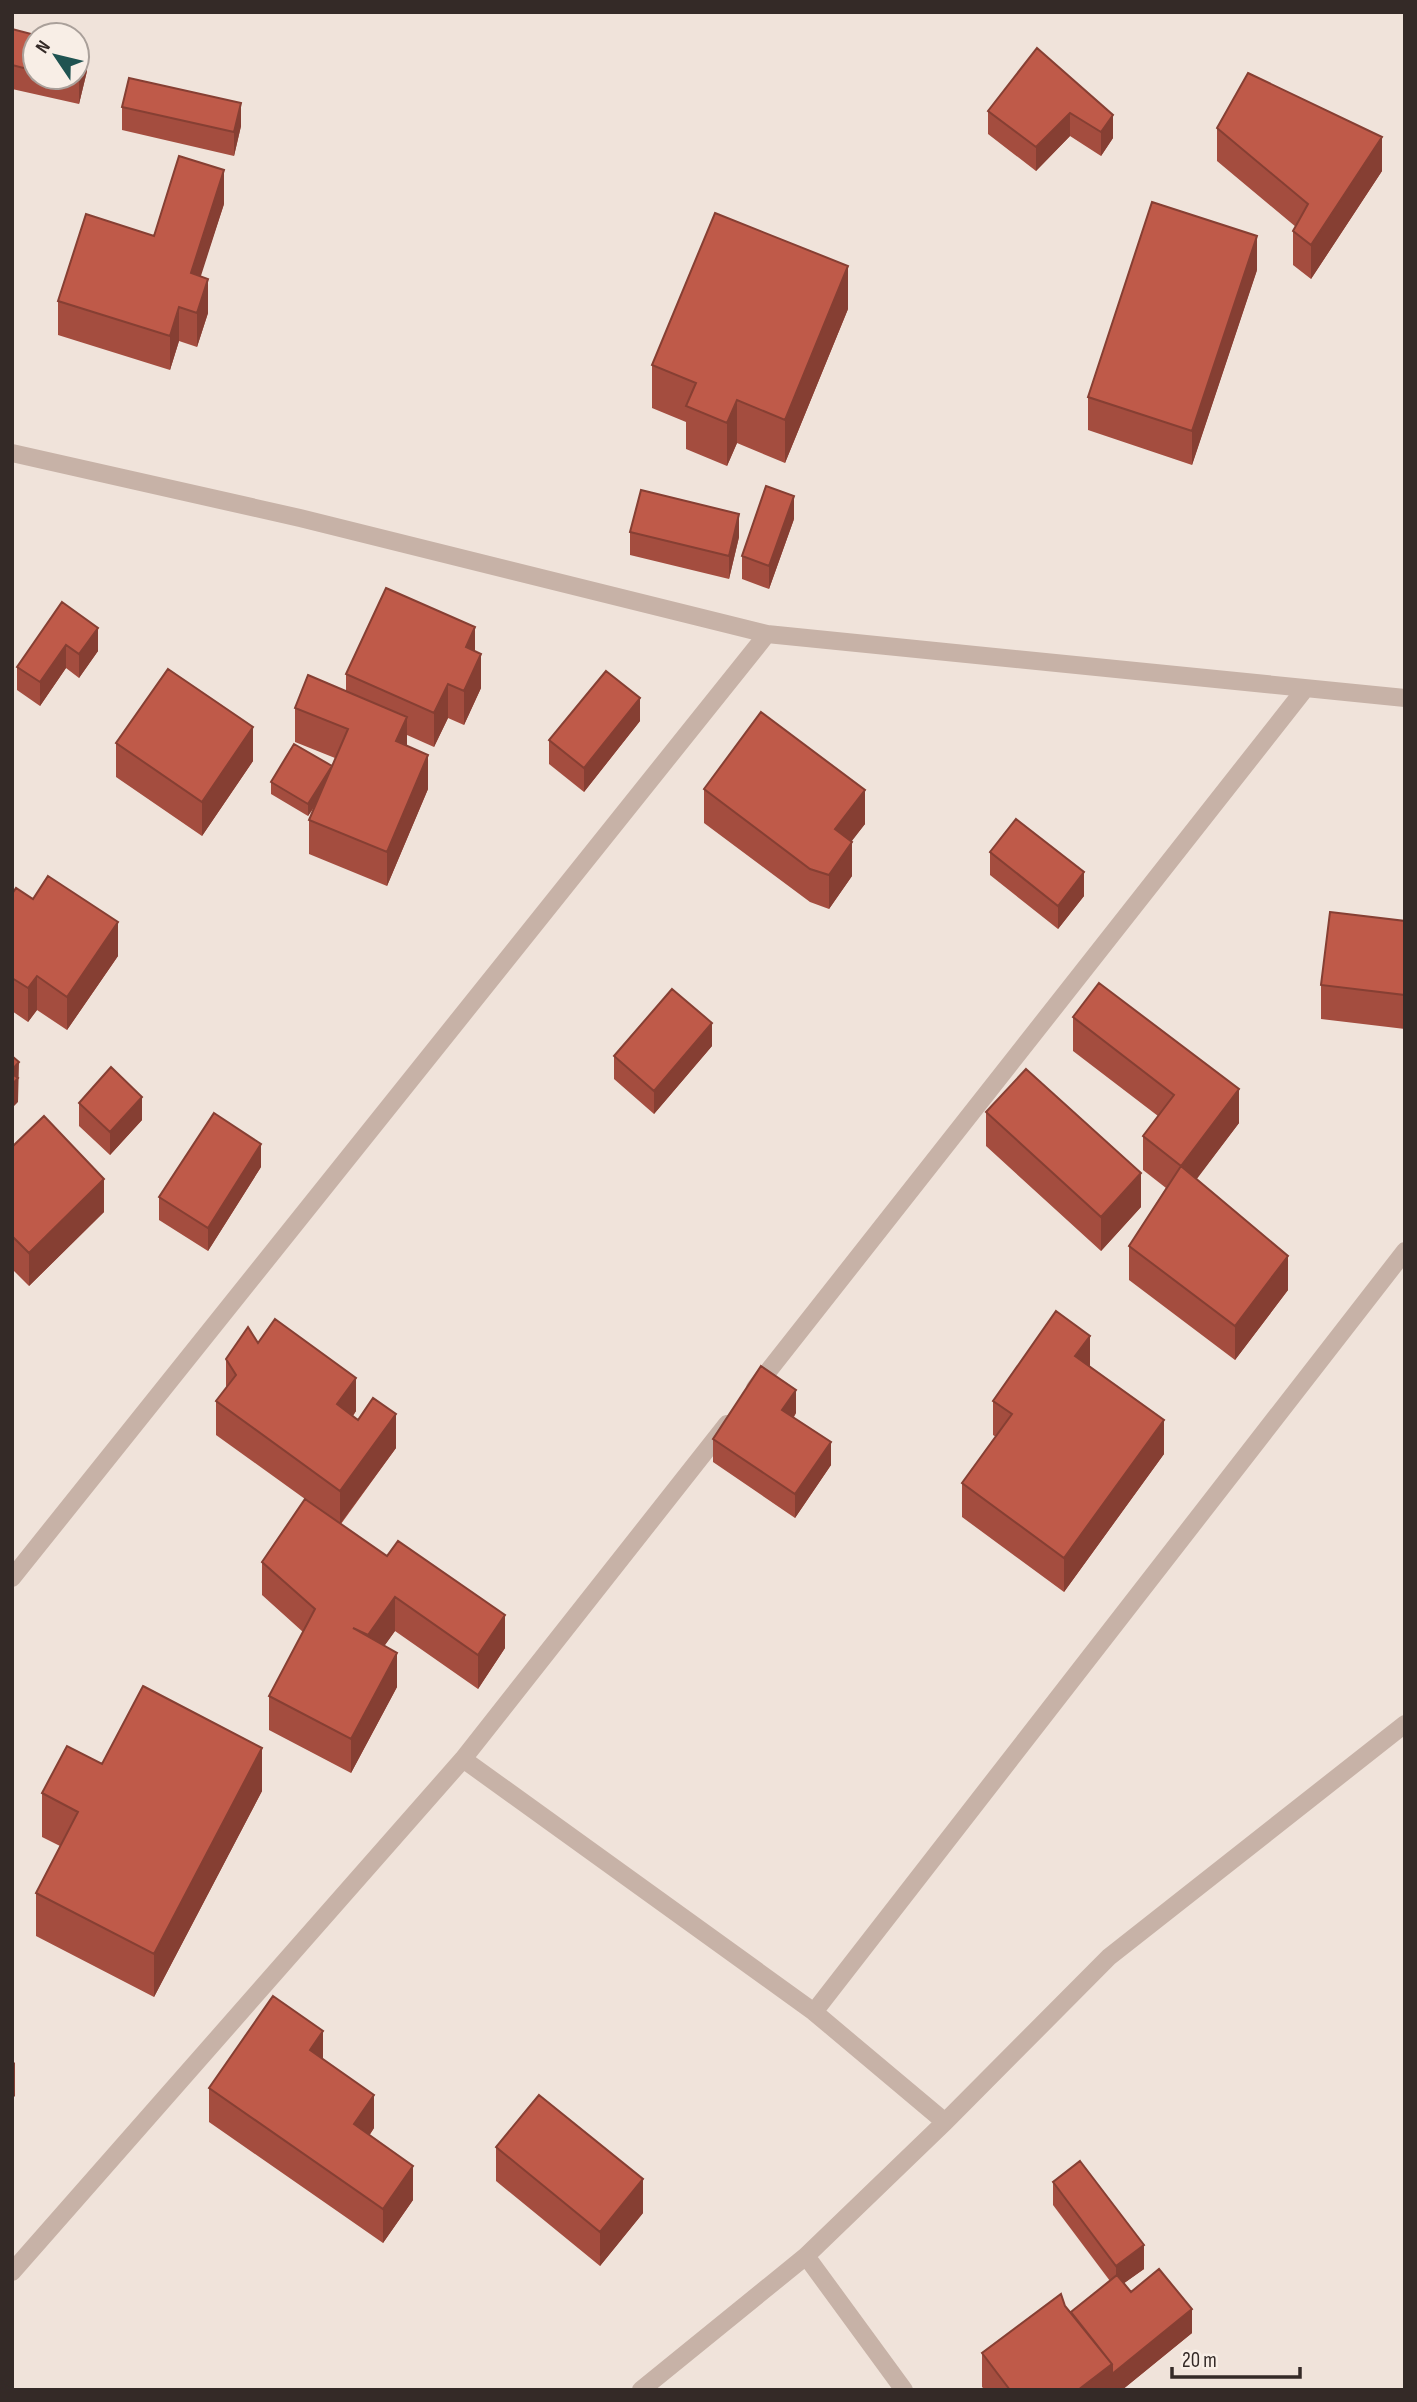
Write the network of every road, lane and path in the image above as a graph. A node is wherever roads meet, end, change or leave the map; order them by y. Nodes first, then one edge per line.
1 (12, 453) edge
2 (768, 634) junction
3 (1305, 689) junction
4 (1405, 698) edge
5 (1405, 1251) edge
6 (12, 1578) edge
7 (1405, 1724) edge
8 (463, 1759) junction
9 (814, 2012) junction
10 (946, 2122) junction
11 (806, 2256) junction
12 (12, 2272) edge
13 (641, 2390) edge
14 (904, 2390) edge

1 - 2 street
2 - 3 street
2 - 6 street
3 - 4 street
3 - 8 street
5 - 9 street
7 - 10 street
8 - 9 street
8 - 12 street
9 - 10 street
10 - 11 street
11 - 13 street
11 - 14 street

